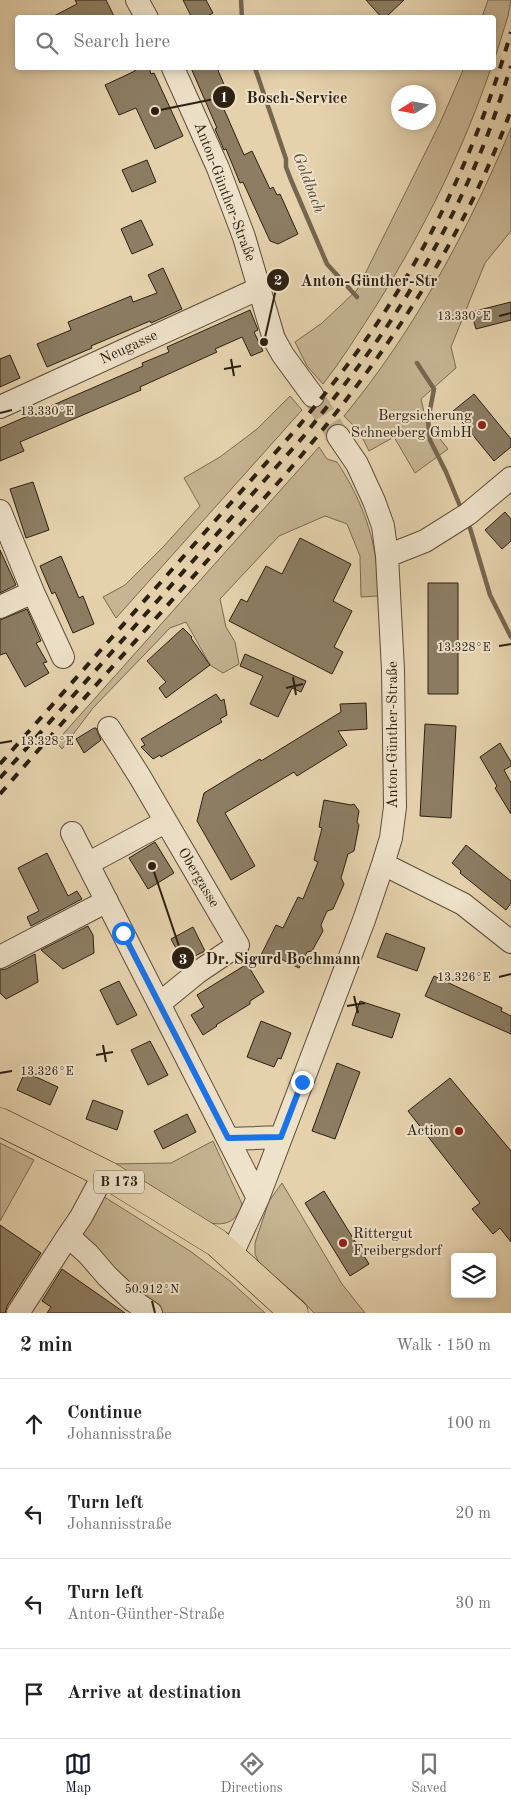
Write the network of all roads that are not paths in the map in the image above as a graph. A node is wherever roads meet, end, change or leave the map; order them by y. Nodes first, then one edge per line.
1 (137, 0) edge
2 (145, 15) edge
3 (174, 70) edge
4 (258, 289) junction
5 (312, 396) tunnel mouth
6 (0, 407) edge
7 (338, 436) tunnel mouth
8 (511, 478) edge
9 (0, 511) edge
10 (387, 556) junction
11 (33, 592) junction
12 (0, 607) edge
13 (63, 657) dead end
14 (108, 728) dead end
15 (165, 822) junction
16 (72, 833) dead end
17 (89, 864) junction
18 (383, 864) junction
19 (107, 901) junction
20 (511, 942) edge
21 (0, 957) edge
22 (160, 1003) junction
23 (0, 1122) edge
24 (281, 1137) junction
25 (228, 1138) junction
26 (104, 1174) junction
27 (258, 1198) junction
28 (68, 1236) junction
29 (231, 1256) junction
30 (18, 1313) edge
31 (151, 1313) edge
32 (294, 1313) edge

1 - 2 street
3 - 4 street, Anton-Günther-Straße
4 - 5 street, Anton-Günther-Straße
4 - 6 street, Neugasse
7 - 10 street, Anton-Günther-Straße
8 - 10 street
9 - 11 street
10 - 18 street, Anton-Günther-Straße
11 - 12 street
11 - 13 street
14 - 15 street, Obergasse
15 - 17 street
15 - 22 street, Obergasse
16 - 17 street
17 - 19 street
18 - 20 street
18 - 24 street, Anton-Günther-Straße
19 - 21 street
19 - 22 street
22 - 25 street
23 - 26 main road, B 173
24 - 25 street
24 - 27 street, Anton-Günther-Straße
25 - 27 street
26 - 28 street
26 - 29 main road, B 173
27 - 29 street, Anton-Günther-Straße
28 - 30 street
28 - 31 street
29 - 32 main road, B 173

